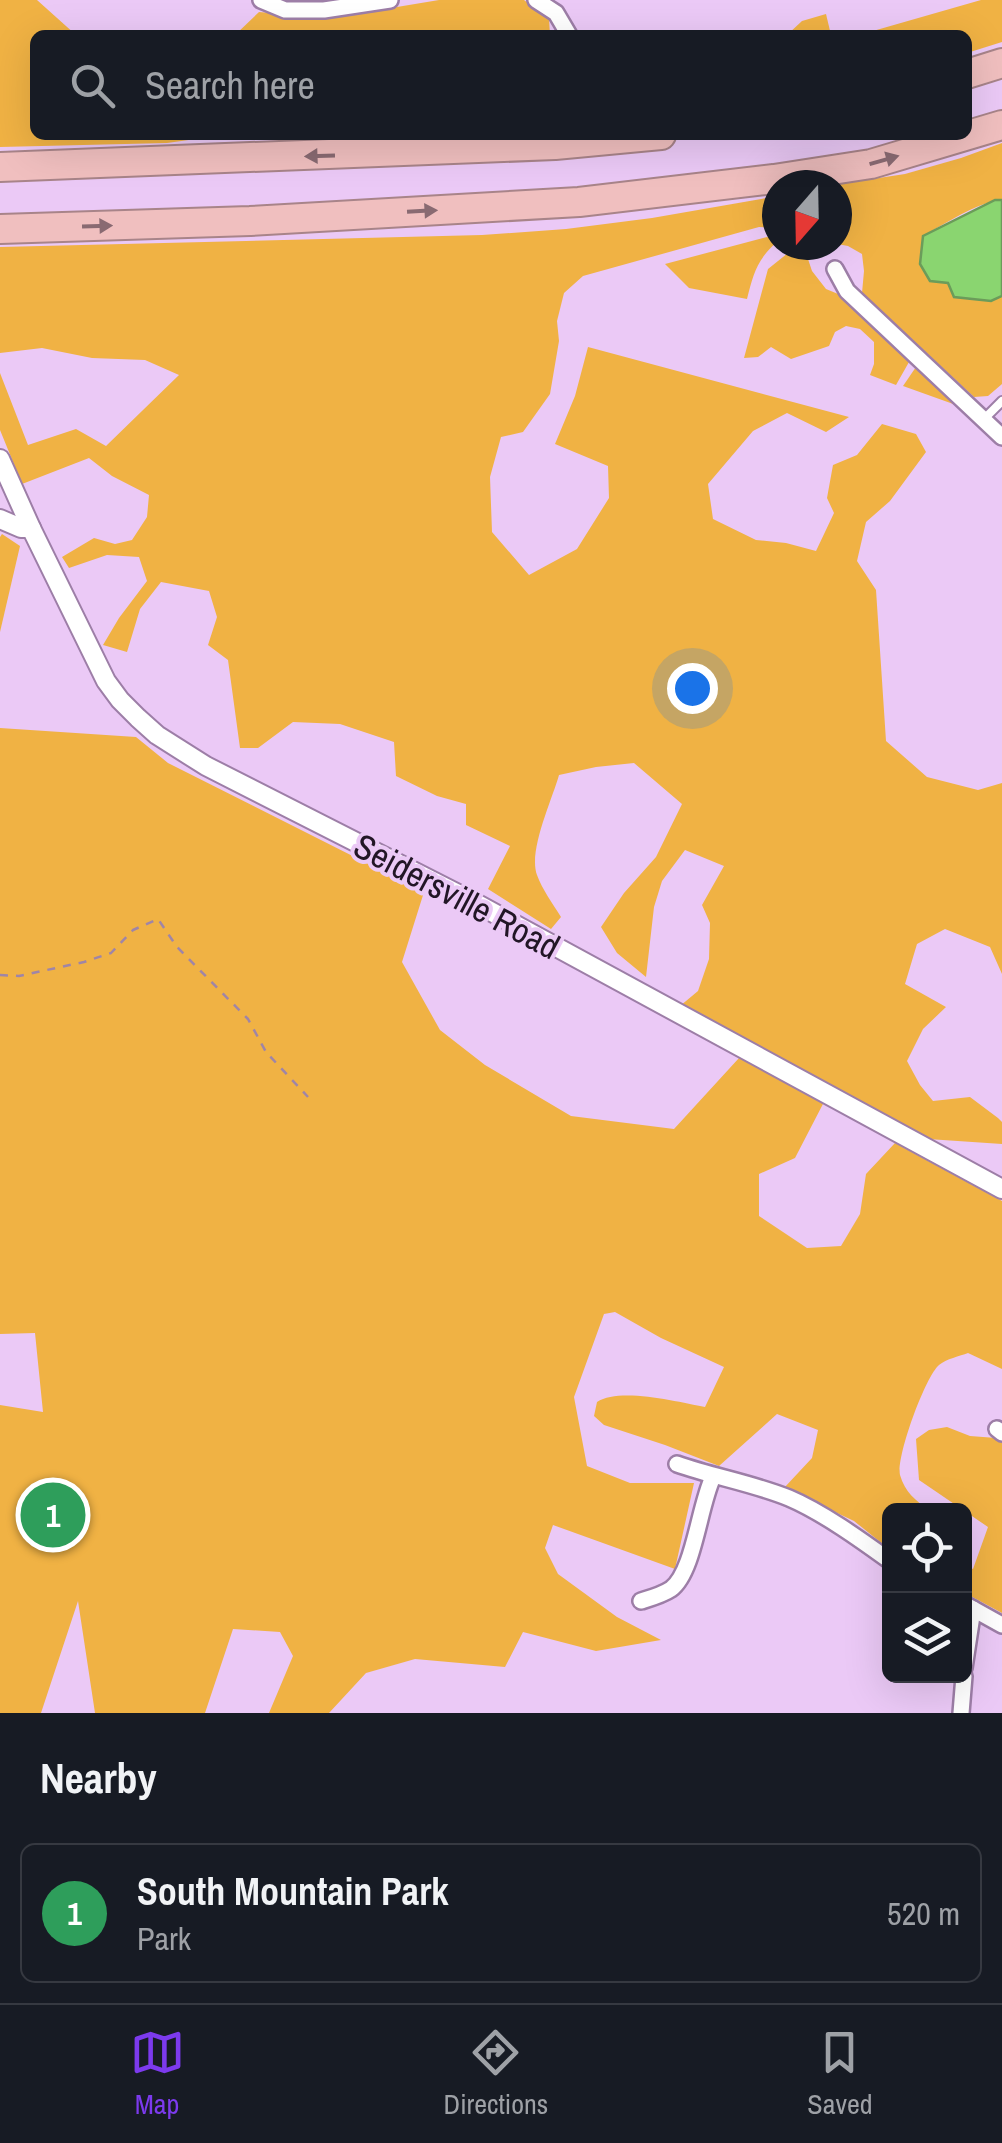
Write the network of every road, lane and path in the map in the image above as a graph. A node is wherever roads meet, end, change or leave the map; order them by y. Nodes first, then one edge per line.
1 (261, 0) edge
2 (390, 0) edge
3 (536, 0) edge
4 (566, 30) edge
5 (1002, 62) edge
6 (972, 72) edge
7 (1002, 124) edge
8 (972, 133) edge
9 (608, 140) edge
10 (950, 140) edge
11 (0, 166) edge
12 (0, 229) edge
13 (836, 268) dead end
14 (1002, 401) edge
15 (984, 420) junction
16 (1002, 437) edge
17 (0, 459) edge
18 (0, 519) edge
19 (31, 528) junction
20 (0, 975) edge
21 (308, 1097) dead end
22 (1002, 1189) edge
23 (677, 1464) dead end
24 (713, 1477) junction
25 (882, 1555) edge
26 (640, 1601) dead end
27 (972, 1608) edge
28 (1002, 1624) edge
29 (963, 1683) edge
30 (961, 1713) edge

1 - 2 street
3 - 4 street
5 - 6 highway
8 -> 7 highway
9 -> 11 highway
12 -> 10 highway
13 - 15 street
14 - 15 lane
15 - 16 street
17 - 19 street, Seidersville Road
18 - 19 street
19 - 22 street, Seidersville Road
20 - 21 path
23 - 24 street
24 - 25 street
24 - 26 street
27 - 28 street
29 - 30 street

